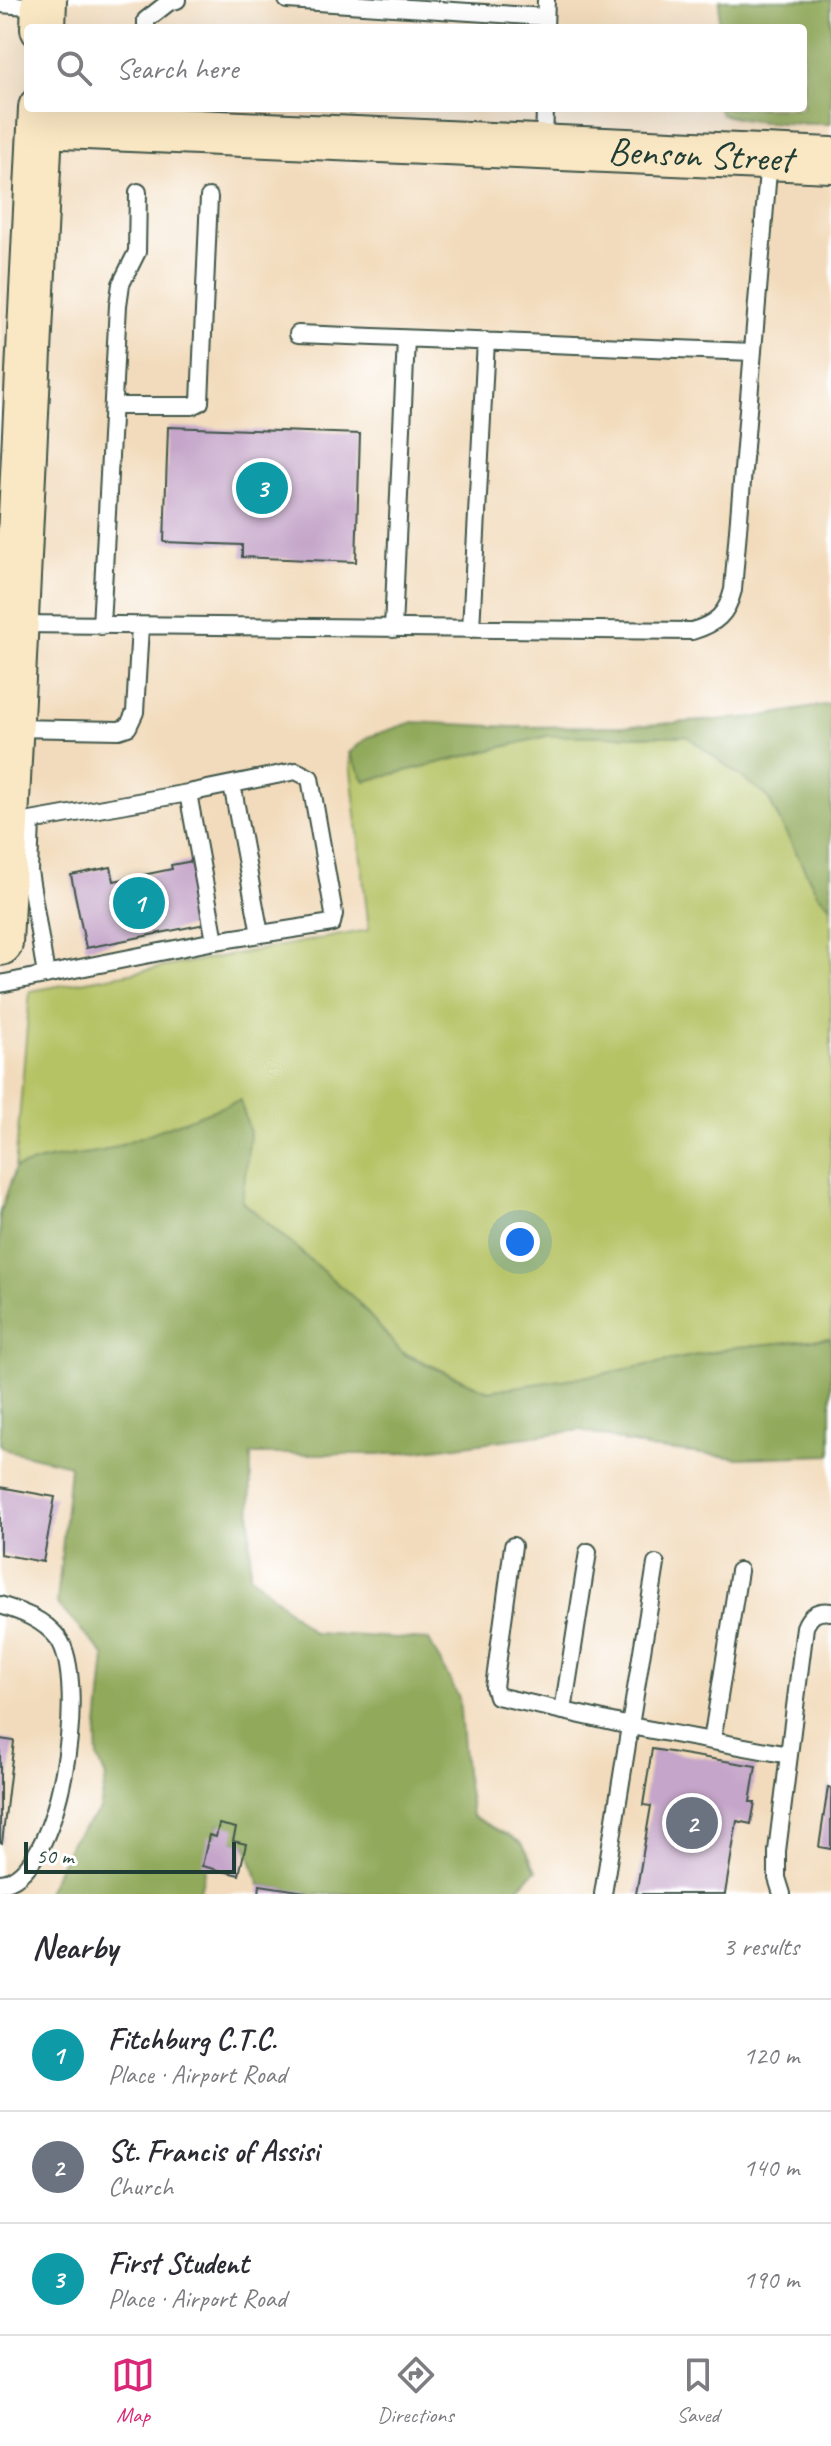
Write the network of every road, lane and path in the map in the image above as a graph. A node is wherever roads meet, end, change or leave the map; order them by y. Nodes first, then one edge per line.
1 (177, 0) edge
2 (287, 0) edge
3 (0, 4) edge
4 (43, 12) edge
5 (546, 15) edge
6 (146, 24) edge
7 (41, 116) edge
8 (137, 118) edge
9 (544, 127) edge
10 (769, 157) junction
11 (831, 160) edge
12 (138, 192) dead end
13 (209, 197) dead end
14 (298, 334) dead end
15 (406, 339) junction
16 (486, 341) junction
17 (753, 352) junction
18 (113, 406) junction
19 (11, 498) edge
20 (101, 626) junction
21 (140, 627) junction
22 (393, 629) junction
23 (471, 629) junction
24 (11, 642) edge
25 (12, 728) junction
26 (232, 784) junction
27 (188, 793) junction
28 (19, 824) junction
29 (0, 927) edge
30 (260, 934) junction
31 (215, 941) junction
32 (46, 975) junction
33 (0, 984) edge
34 (513, 1546) dead end
35 (588, 1552) dead end
36 (656, 1564) dead end
37 (739, 1571) dead end
38 (0, 1605) edge
39 (831, 1612) edge
40 (563, 1711) junction
41 (630, 1726) junction
42 (712, 1741) junction
43 (789, 1755) junction
44 (0, 1883) edge
45 (603, 1894) edge
46 (782, 1894) edge

1 - 6 lane
2 - 5 lane
3 - 4 lane
7 - 8 main road, Benson Street
7 - 19 main road
8 - 9 main road, Benson Street
9 - 10 main road, Benson Street
10 - 11 main road, Benson Street
10 - 17 lane
12 - 18 lane
13 - 18 lane
14 - 15 lane
15 - 16 lane
15 - 22 lane
16 - 17 lane
16 - 23 lane
17 - 23 lane
18 - 20 lane
19 - 24 main road
20 - 21 lane
20 - 24 lane
21 - 22 lane
21 - 25 lane
22 - 23 lane
24 - 25 main road
25 - 28 main road
26 - 27 lane
26 - 30 lane
26 - 30 lane
27 - 28 lane
27 - 31 lane
28 - 29 main road
28 - 32 lane
30 - 31 lane
31 - 32 lane
32 - 33 lane
34 - 40 lane
35 - 40 lane
36 - 41 lane
37 - 42 lane
38 - 44 lane
39 - 43 lane
40 - 41 lane
41 - 42 lane
41 - 45 lane
42 - 43 lane
43 - 46 lane

